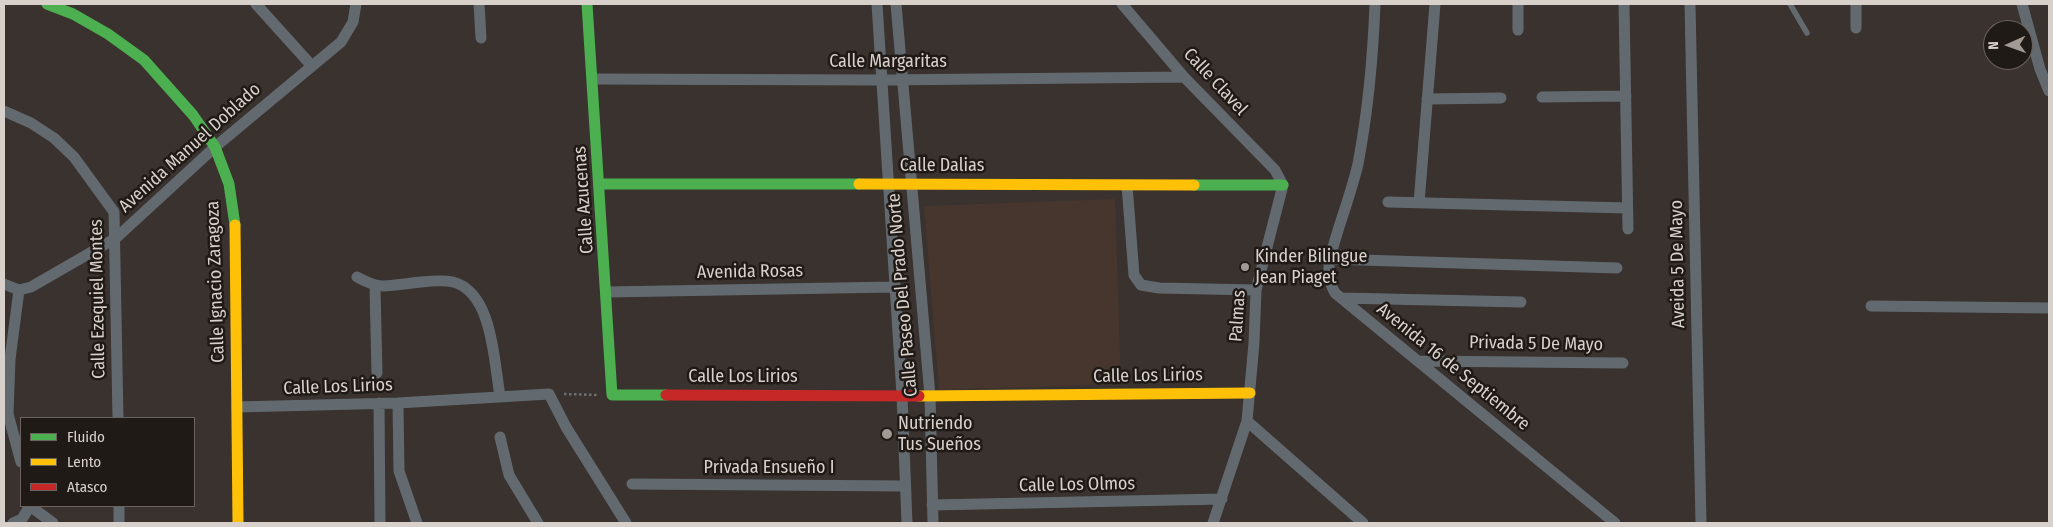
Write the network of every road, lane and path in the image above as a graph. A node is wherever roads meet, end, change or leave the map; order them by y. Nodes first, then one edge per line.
1 (47, 4) edge
2 (256, 4) edge
3 (356, 4) edge
4 (479, 4) edge
5 (587, 4) edge
6 (877, 4) edge
7 (896, 4) edge
8 (1122, 4) edge
9 (1375, 4) edge
10 (1435, 4) edge
11 (1518, 4) edge
12 (1624, 4) edge
13 (1690, 4) edge
14 (1790, 4) edge
15 (1856, 4) edge
16 (2022, 4) edge
17 (1856, 28) dead end
18 (1518, 30) dead end
19 (1807, 33) dead end
20 (481, 38) dead end
21 (311, 65) junction
22 (1184, 77) junction
23 (593, 79) junction
24 (881, 80) junction
25 (904, 80) junction
26 (2049, 91) edge
27 (1626, 96) junction
28 (1542, 97) dead end
29 (1501, 98) dead end
30 (1427, 99) junction
31 (4, 111) edge
32 (216, 147) junction
33 (888, 183) junction
34 (911, 183) junction
35 (600, 184) junction
36 (1127, 184) junction
37 (1283, 185) junction
38 (1388, 202) dead end
39 (1418, 203) junction
40 (1627, 208) junction
41 (1628, 229) dead end
42 (116, 238) junction
43 (1330, 259) junction
44 (1616, 268) dead end
45 (357, 277) dead end
46 (4, 284) edge
47 (375, 287) junction
48 (894, 287) junction
49 (19, 290) junction
50 (1256, 290) junction
51 (607, 292) junction
52 (1342, 298) junction
53 (1521, 302) dead end
54 (1871, 306) dead end
55 (2049, 308) edge
56 (1418, 361) junction
57 (1623, 363) dead end
58 (377, 373) dead end
59 (1250, 393) junction
60 (549, 394) junction
61 (612, 395) junction
62 (902, 395) junction
63 (500, 396) junction
64 (930, 396) junction
65 (379, 403) junction
66 (398, 403) junction
67 (237, 407) junction
68 (118, 417) edge
69 (1247, 421) junction
70 (500, 437) dead end
71 (20, 459) edge
72 (399, 461) junction
73 (380, 462) junction
74 (632, 484) dead end
75 (905, 486) junction
76 (1222, 500) junction
77 (932, 504) junction
78 (29, 507) edge
79 (31, 507) edge
80 (119, 507) edge
81 (13, 523) edge
82 (54, 523) edge
83 (119, 523) edge
84 (238, 523) edge
85 (380, 523) edge
86 (417, 523) edge
87 (538, 523) edge
88 (626, 523) edge
89 (906, 523) edge
90 (933, 523) edge
91 (1213, 523) edge
92 (1363, 523) edge
93 (1615, 523) edge
94 (1701, 523) edge

1 - 32 street, Calle Ignacio Zaragoza
2 - 21 street
3 - 21 street, Avenida Manuel Doblado
4 - 20 street
5 - 23 street, Calle Azucenas
6 - 24 street, Calle Paseo Del Prado Norte
7 - 25 street, Calle Paseo Del Prado Norte
8 - 22 street, Calle Clavel
9 - 43 street, Avenida 16 de Septiembre
10 - 30 street
11 - 18 street
12 - 27 street
13 - 94 street, Aveida 5 De Mayo
14 - 19 lane
15 - 17 street
16 - 26 street
21 - 32 street, Avenida Manuel Doblado
22 - 25 street, Calle Margaritas
22 - 37 street, Calle Clavel
23 - 24 street, Calle Margaritas
23 - 35 street, Calle Azucenas
24 - 25 street, Calle Margaritas
24 - 33 street, Calle Paseo Del Prado Norte
25 - 34 street, Calle Paseo Del Prado Norte
27 - 28 street
27 - 40 street
29 - 30 street
30 - 39 street
31 - 42 street, Calle Ezequiel Montes
32 - 42 street, Avenida Manuel Doblado
32 - 67 street, Calle Ignacio Zaragoza
33 - 34 street, Calle Dalias
33 - 35 street, Calle Dalias
33 - 48 street, Calle Paseo Del Prado Norte
34 - 36 street, Calle Dalias
34 - 64 street, Calle Paseo Del Prado Norte
35 - 51 street, Calle Azucenas
36 - 37 street, Calle Dalias
36 - 50 street
37 - 50 street, Palmas
38 - 39 street
39 - 40 street
40 - 41 street
42 - 49 street, Avenida Manuel Doblado
42 - 68 street, Calle Ezequiel Montes
43 - 44 street
43 - 52 street, Avenida 16 de Septiembre
45 - 47 street
46 - 49 street
47 - 58 street
47 - 63 street
48 - 51 street, Avenida Rosas
48 - 62 street, Calle Paseo Del Prado Norte
49 - 71 street
50 - 59 street, Palmas
51 - 61 street, Calle Azucenas
52 - 53 street
52 - 56 street, Avenida 16 de Septiembre
54 - 55 street
56 - 57 street, Privada 5 De Mayo
56 - 93 street, Avenida 16 de Septiembre
59 - 64 street, Calle Los Lirios
59 - 69 street, Palmas
60 - 61 path
60 - 63 street, Calle Los Lirios
60 - 88 street
61 - 62 street, Calle Los Lirios
62 - 64 street, Calle Los Lirios
62 - 75 street, Calle Paseo Del Prado Norte
63 - 66 street, Calle Los Lirios
64 - 77 street, Calle Paseo Del Prado Norte
65 - 66 street, Calle Los Lirios
65 - 67 street, Calle Los Lirios
65 - 73 street
66 - 72 street
67 - 84 street, Calle Ignacio Zaragoza
69 - 76 street, Palmas
69 - 92 street
70 - 87 street
72 - 73 street
72 - 86 street
73 - 85 street
74 - 75 street, Privada Ensueño I
75 - 89 street, Calle Paseo Del Prado Norte
76 - 77 street, Calle Los Olmos
76 - 91 street, Palmas
77 - 90 street, Calle Paseo Del Prado Norte
78 - 81 street
79 - 82 street
80 - 83 street

